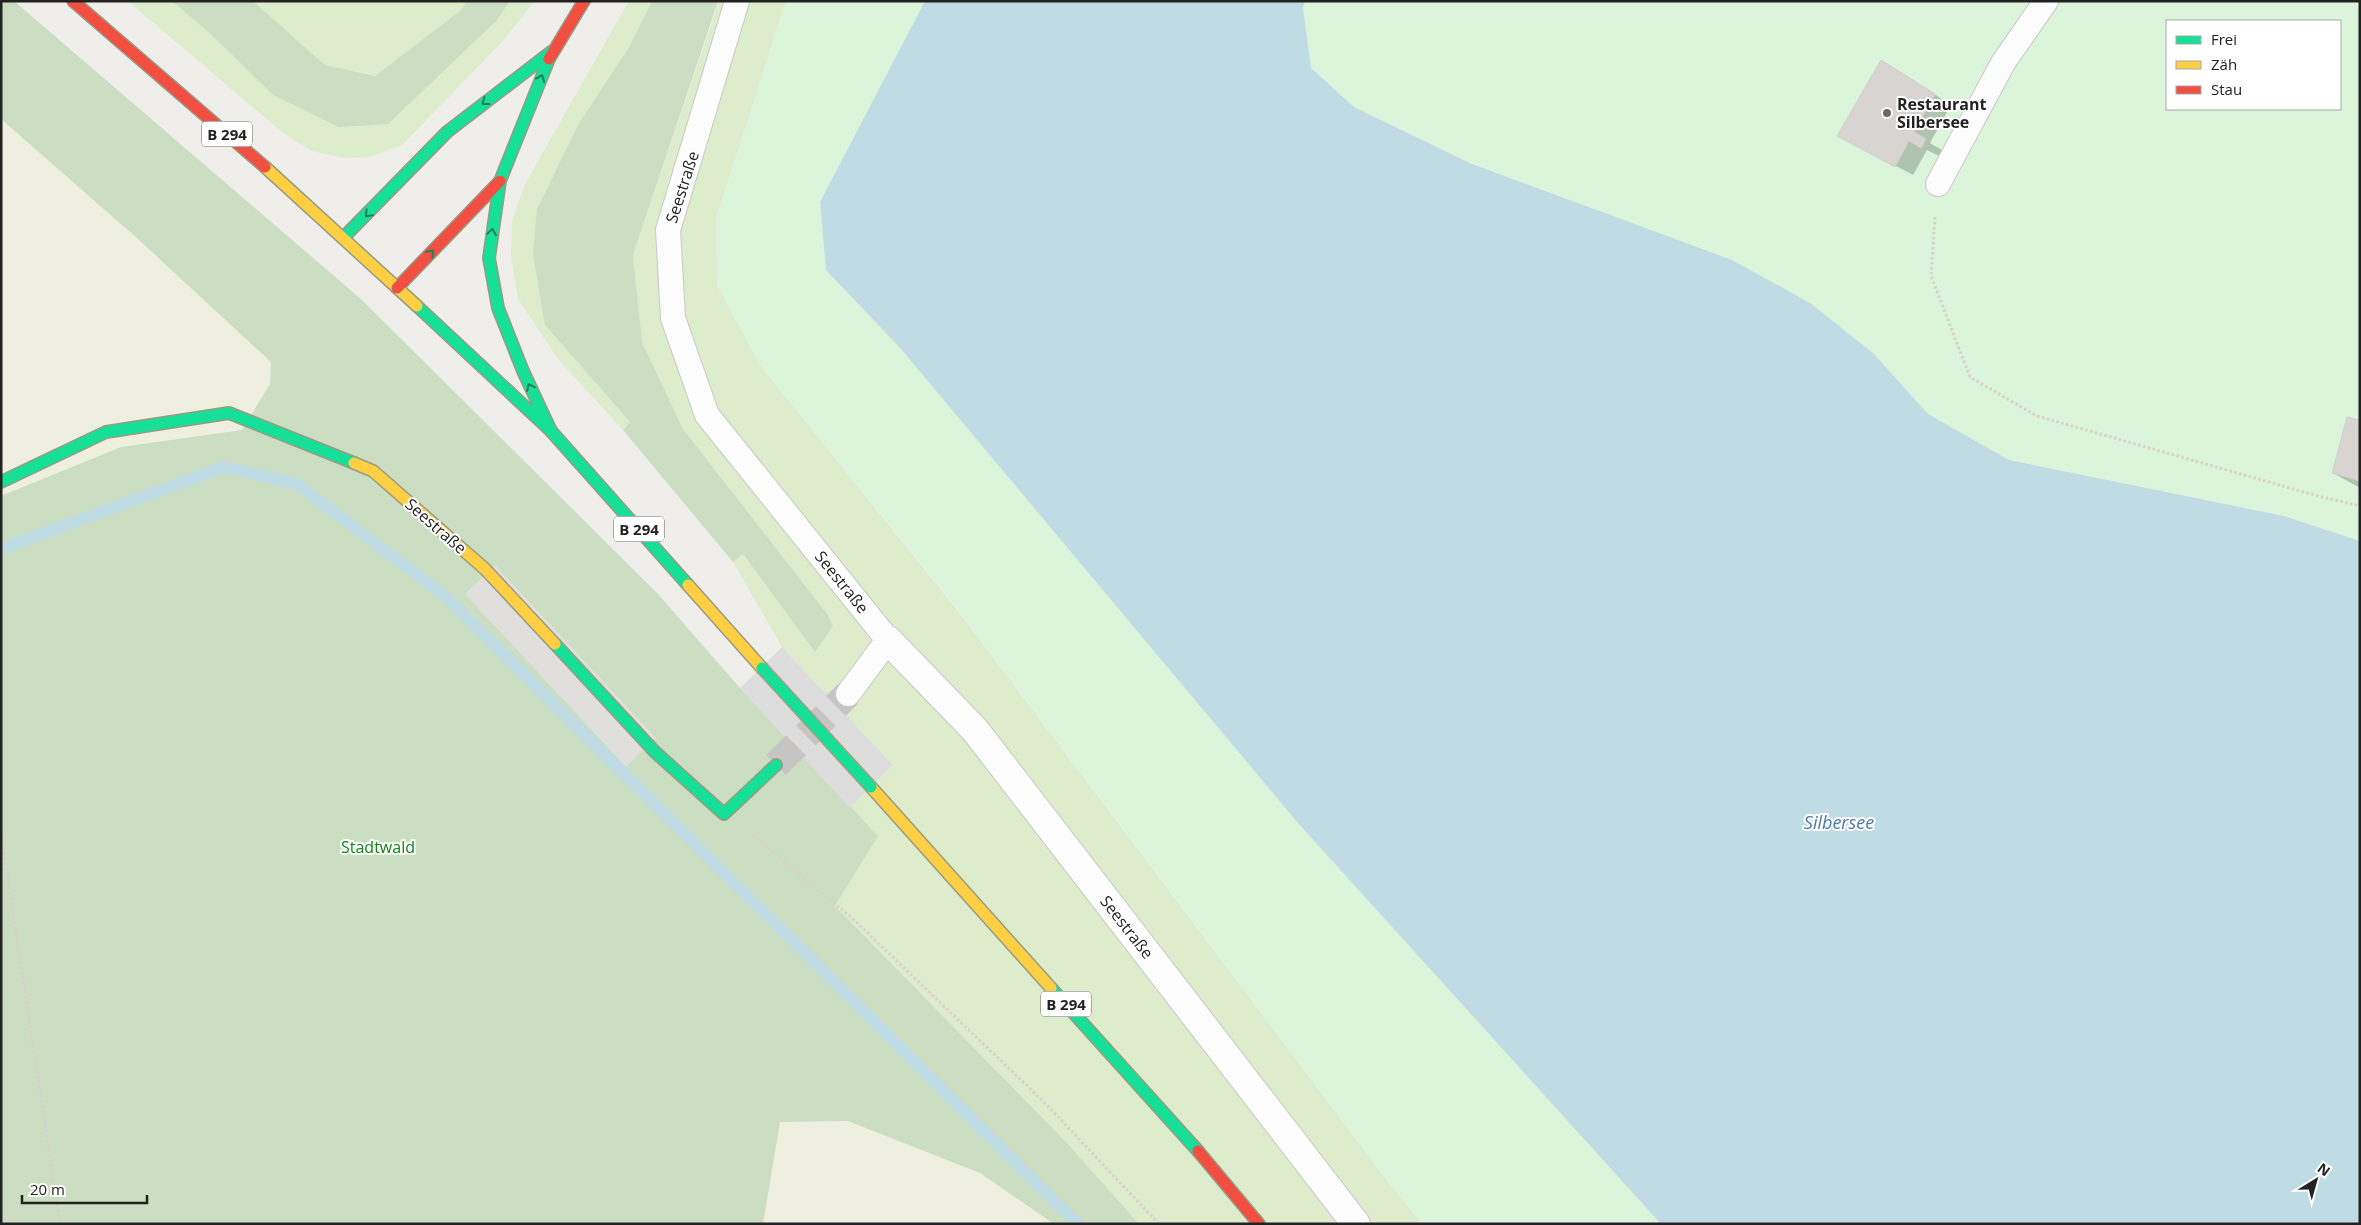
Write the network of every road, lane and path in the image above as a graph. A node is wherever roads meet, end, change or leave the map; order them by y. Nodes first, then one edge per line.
1 (73, 1) edge
2 (584, 1) edge
3 (738, 1) edge
4 (2046, 1) edge
5 (552, 51) junction
6 (500, 181) junction
7 (1938, 184) joint
8 (343, 238) junction
9 (397, 288) junction
10 (551, 431) junction
11 (1, 482) edge
12 (2360, 506) edge
13 (888, 640) junction
14 (848, 694) tunnel mouth
15 (776, 766) tunnel mouth
16 (724, 814) junction
17 (1, 833) edge
18 (60, 1224) edge
19 (1159, 1224) edge
20 (1258, 1224) edge
21 (1356, 1224) edge

1 - 8 main road, B 294
2 - 5 main road
3 - 13 lane, Seestraße
4 - 7 lane
6 -> 5 main road
5 -> 8 main road
9 -> 6 main road
10 -> 6 main road
7 - 12 path
8 - 9 main road, B 294
9 - 10 main road, B 294
10 - 20 main road, B 294, bridge
11 - 16 main road, Seestraße
13 - 14 lane
13 - 21 street, Seestraße
15 - 16 main road
16 - 19 path
17 - 18 path

